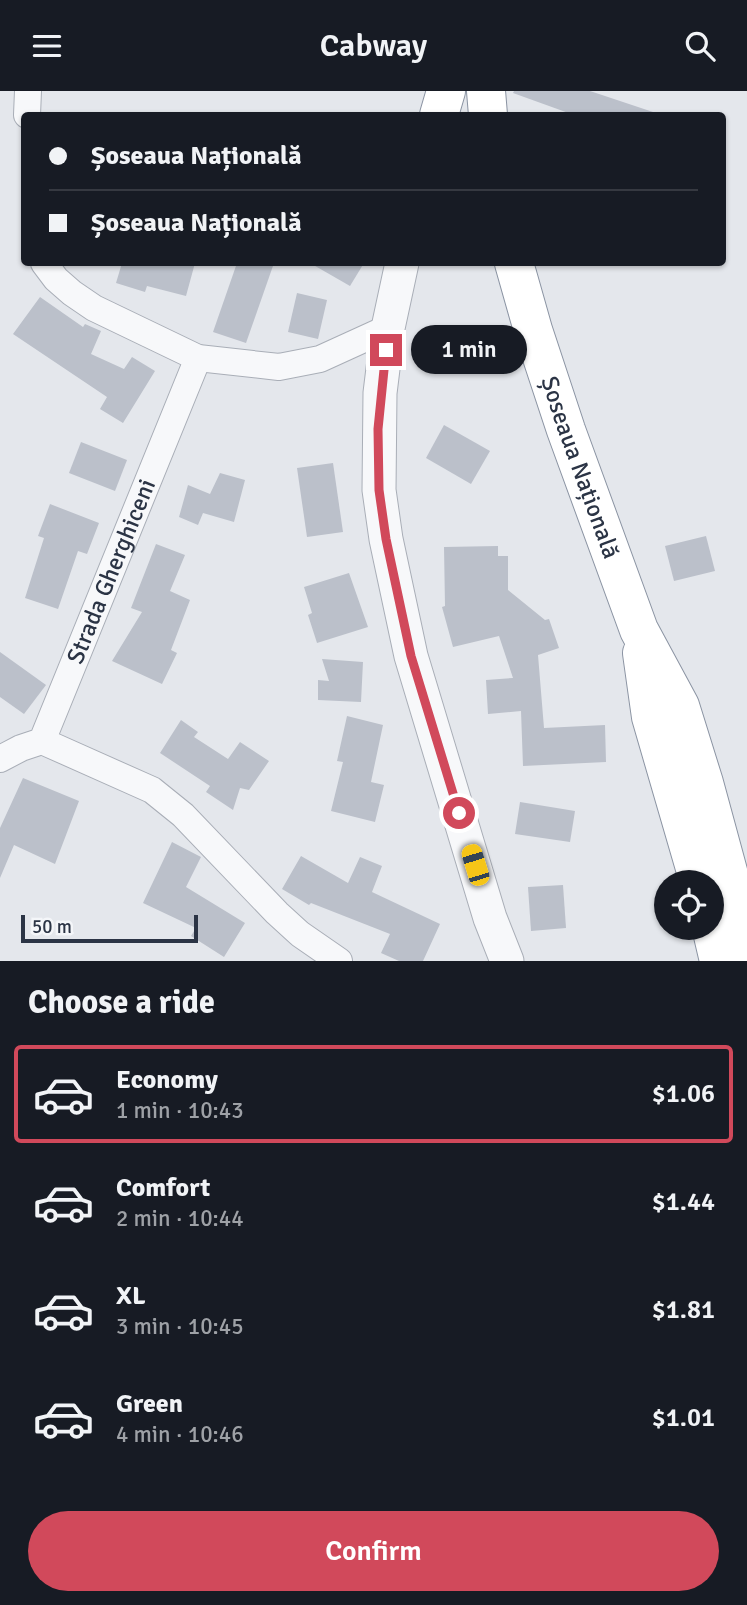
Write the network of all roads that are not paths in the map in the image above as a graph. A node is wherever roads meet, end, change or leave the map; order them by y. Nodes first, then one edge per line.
1 (28, 91) edge
2 (446, 91) edge
3 (486, 91) edge
4 (27, 112) edge
5 (440, 112) edge
6 (488, 112) edge
7 (46, 266) edge
8 (401, 266) edge
9 (515, 266) edge
10 (388, 328) junction
11 (198, 358) junction
12 (639, 630) junction
13 (42, 741) junction
14 (0, 759) edge
15 (696, 870) edge
16 (714, 940) edge
17 (747, 956) edge
18 (339, 961) edge
19 (507, 961) edge
20 (719, 961) edge

1 - 4 street
2 - 5 highway
3 - 6 highway
7 - 11 street
8 - 10 street
9 - 12 highway, Șoseaua Națională
10 - 11 street
10 - 19 street
11 - 13 street, Strada Gherghiceni
12 - 15 highway
12 - 17 highway
13 - 14 street
13 - 18 street
16 - 20 highway

